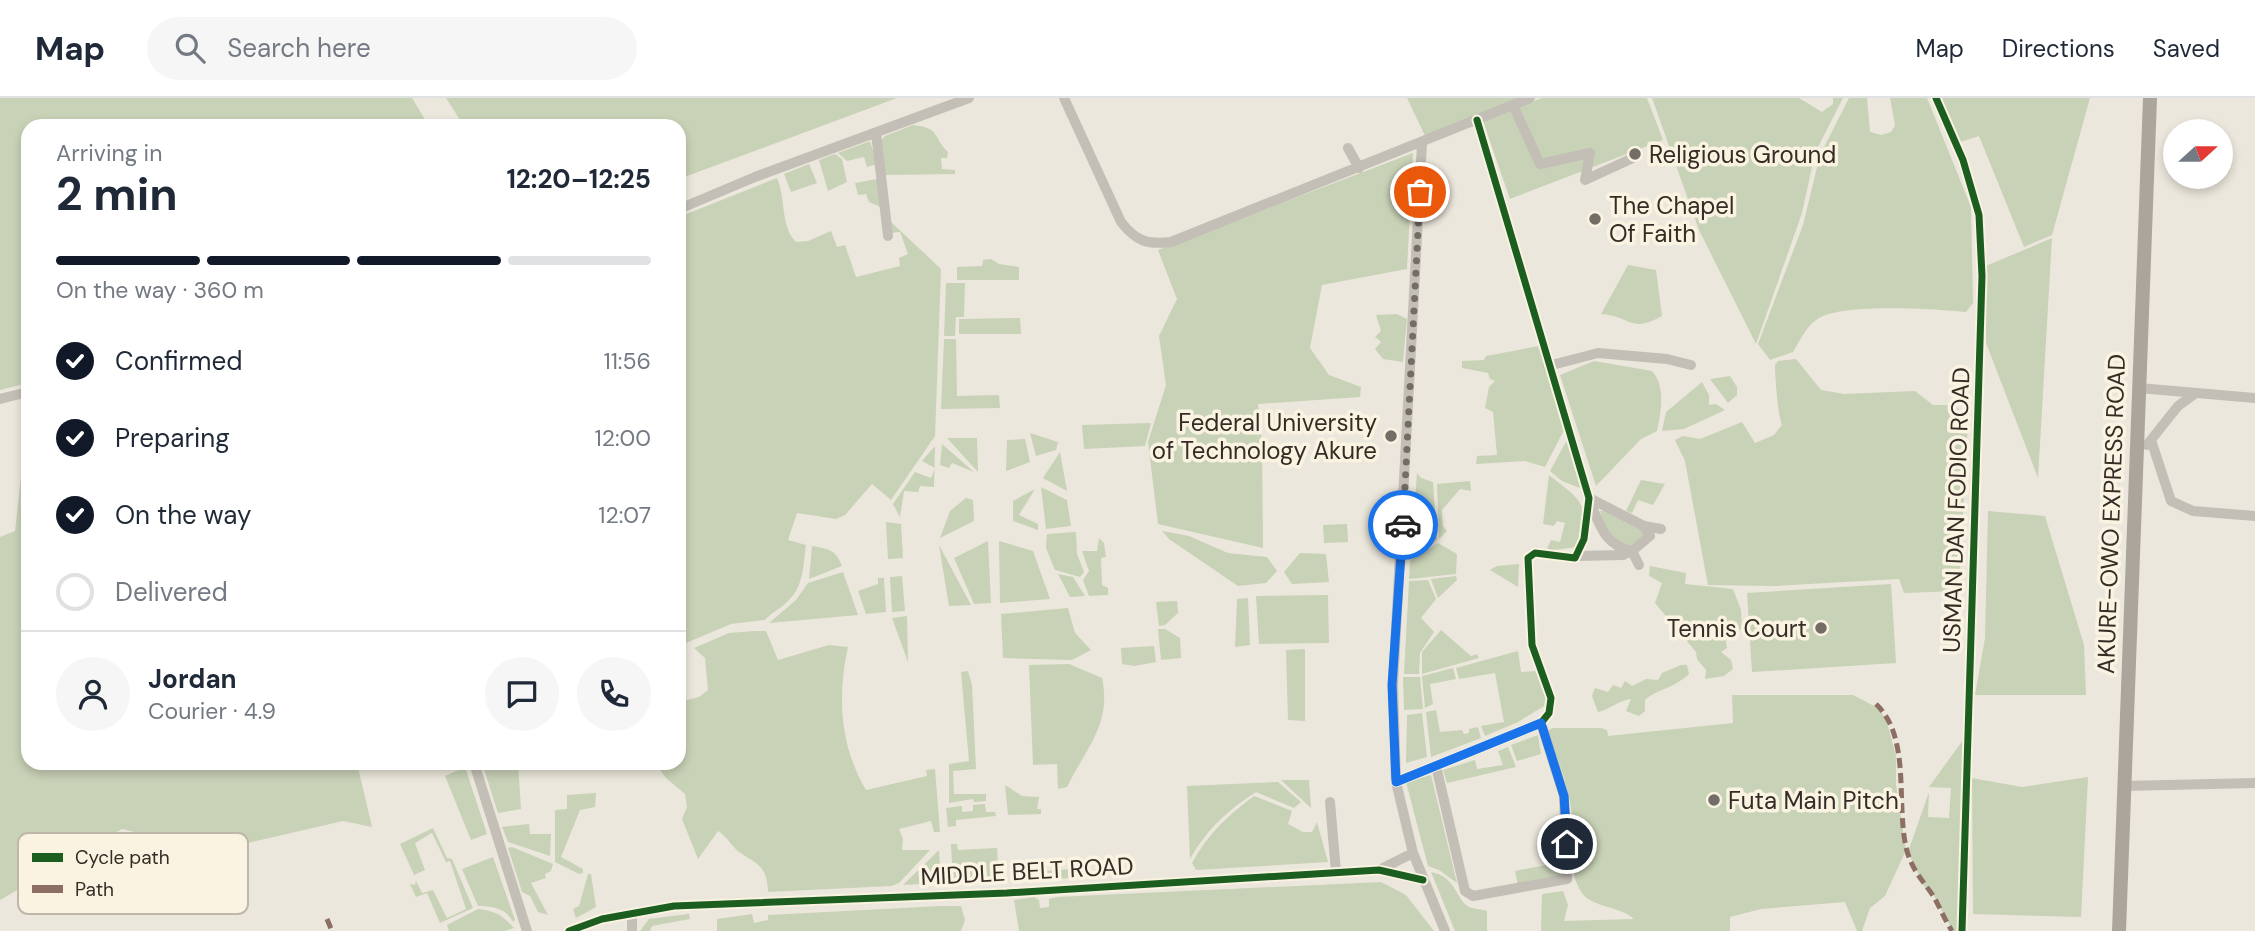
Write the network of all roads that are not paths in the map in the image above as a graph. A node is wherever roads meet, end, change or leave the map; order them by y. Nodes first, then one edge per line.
1 (969, 98) edge
2 (1064, 98) edge
3 (1530, 98) edge
4 (1936, 98) edge
5 (2150, 98) edge
6 (1513, 105) junction
7 (1477, 120) junction
8 (876, 133) junction
9 (1423, 142) junction
10 (1348, 148) dead end
11 (1635, 157) dead end
12 (1359, 168) junction
13 (686, 206) edge
14 (888, 236) dead end
15 (1691, 365) dead end
16 (1548, 366) junction
17 (2139, 388) junction
18 (2197, 393) junction
19 (21, 394) edge
20 (2255, 398) edge
21 (0, 399) edge
22 (2151, 440) junction
23 (2136, 457) junction
24 (1589, 498) junction
25 (2255, 516) edge
26 (1644, 526) junction
27 (1661, 529) dead end
28 (1632, 551) junction
29 (1577, 556) junction
30 (1639, 565) dead end
31 (1541, 723) junction
32 (1436, 766) junction
33 (476, 770) edge
34 (1396, 782) junction
35 (2255, 783) edge
36 (2123, 786) junction
37 (1329, 802) dead end
38 (1413, 853) junction
39 (1379, 870) junction
40 (1336, 872) junction
41 (1423, 880) junction
42 (632, 913) junction
43 (527, 931) edge
44 (569, 931) edge
45 (632, 931) edge
46 (1445, 931) edge
47 (1962, 931) edge
48 (2119, 931) edge

1 - 8 street
2 - 12 street
3 - 6 street
4 - 47 street, USMAN DAN FODIO ROAD
5 - 17 highway, AKURE-OWO EXPRESS ROAD
6 - 7 street
6 - 11 street
7 - 9 street
7 - 16 street
8 - 13 street
8 - 14 street
9 - 12 street
9 - 34 street
10 - 12 street
15 - 16 street
16 - 24 street
17 - 18 street
17 - 23 highway, AKURE-OWO EXPRESS ROAD
18 - 20 street
18 - 22 street
19 - 21 street
22 - 23 street
22 - 25 street
23 - 36 highway, AKURE-OWO EXPRESS ROAD
24 - 26 street
24 - 28 street
24 - 29 street
26 - 27 street
26 - 28 street
28 - 29 street
28 - 30 street
29 - 31 street
31 - 32 street
31 - 32 street
32 - 34 street
33 - 43 street
34 - 38 street
35 - 36 street
36 - 48 highway, AKURE-OWO EXPRESS ROAD
37 - 40 street
38 - 39 street, MIDDLE BELT ROAD
38 - 41 street
39 - 40 street, MIDDLE BELT ROAD
39 - 41 street, MIDDLE BELT ROAD
40 - 42 street, MIDDLE BELT ROAD
41 - 46 street
42 - 44 street, MIDDLE BELT ROAD
42 - 45 street

